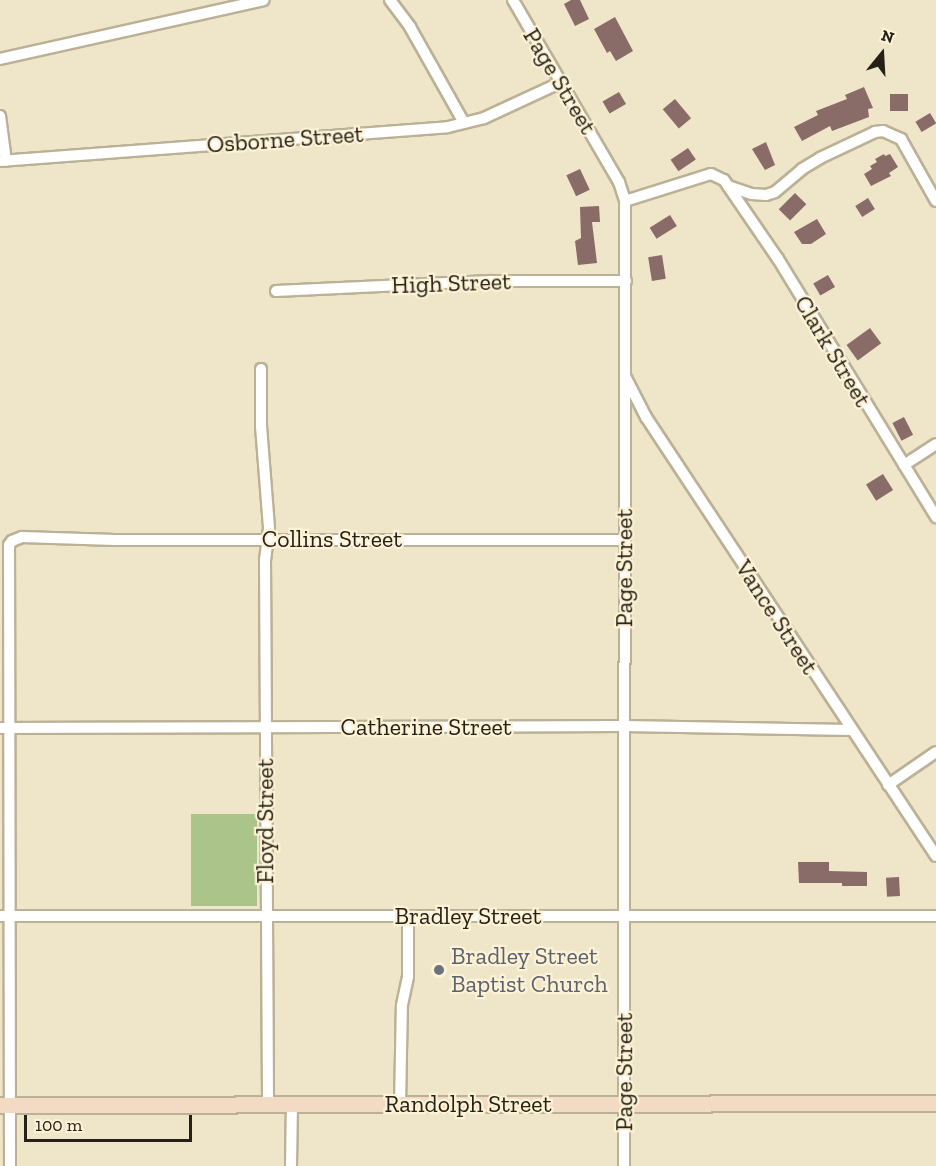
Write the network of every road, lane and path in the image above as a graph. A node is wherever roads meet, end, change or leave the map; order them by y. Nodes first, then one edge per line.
1 (262, 0) edge
2 (390, 0) edge
3 (513, 0) edge
4 (0, 59) edge
5 (562, 82) junction
6 (0, 116) edge
7 (464, 123) junction
8 (3, 161) edge
9 (728, 186) junction
10 (935, 199) edge
11 (625, 201) junction
12 (626, 280) junction
13 (276, 291) dead end
14 (261, 369) dead end
15 (625, 375) junction
16 (936, 444) edge
17 (904, 465) junction
18 (936, 517) edge
19 (267, 540) junction
20 (623, 540) junction
21 (624, 726) junction
22 (5, 728) edge
23 (265, 728) junction
24 (851, 730) junction
25 (936, 752) edge
26 (888, 784) junction
27 (936, 856) edge
28 (624, 915) junction
29 (5, 916) edge
30 (408, 916) junction
31 (936, 916) edge
32 (267, 917) junction
33 (268, 1103) junction
34 (936, 1103) edge
35 (292, 1104) junction
36 (624, 1104) junction
37 (5, 1105) edge
38 (400, 1105) junction
39 (10, 1166) edge
40 (291, 1166) edge
41 (624, 1166) edge

1 - 4 street
2 - 7 street
3 - 5 street, Page Street
5 - 7 street, Osborne Street
5 - 11 street, Page Street
6 - 8 street
7 - 8 street, Osborne Street
9 - 10 street
9 - 11 street
9 - 17 street, Clark Street
11 - 12 street, Page Street
12 - 13 street, High Street
12 - 15 street, Page Street
14 - 19 street
15 - 20 street, Page Street
15 - 24 street, Vance Street
16 - 17 street
17 - 18 street, Clark Street
19 - 20 street, Collins Street
19 - 22 street, Collins Street
19 - 23 street, Floyd Street
20 - 21 street, Page Street
21 - 23 street, Catherine Street
21 - 24 street, Catherine Street
21 - 28 street, Page Street
22 - 23 street, Catherine Street
22 - 29 street, Collins Street
23 - 32 street, Floyd Street
24 - 26 street, Vance Street
25 - 26 street
26 - 27 street, Vance Street
28 - 30 street, Bradley Street
28 - 31 street, Bradley Street
28 - 36 street, Page Street
29 - 32 street, Bradley Street
29 - 37 street, Collins Street
30 - 32 street, Bradley Street
30 - 38 street
32 - 33 street, Floyd Street
33 - 35 street, Randolph Street
33 - 37 street, Randolph Street
34 - 36 street, Randolph Street
35 - 38 street, Randolph Street
35 - 40 street
36 - 38 street, Randolph Street
36 - 41 street, Page Street
37 - 39 street, Collins Street

